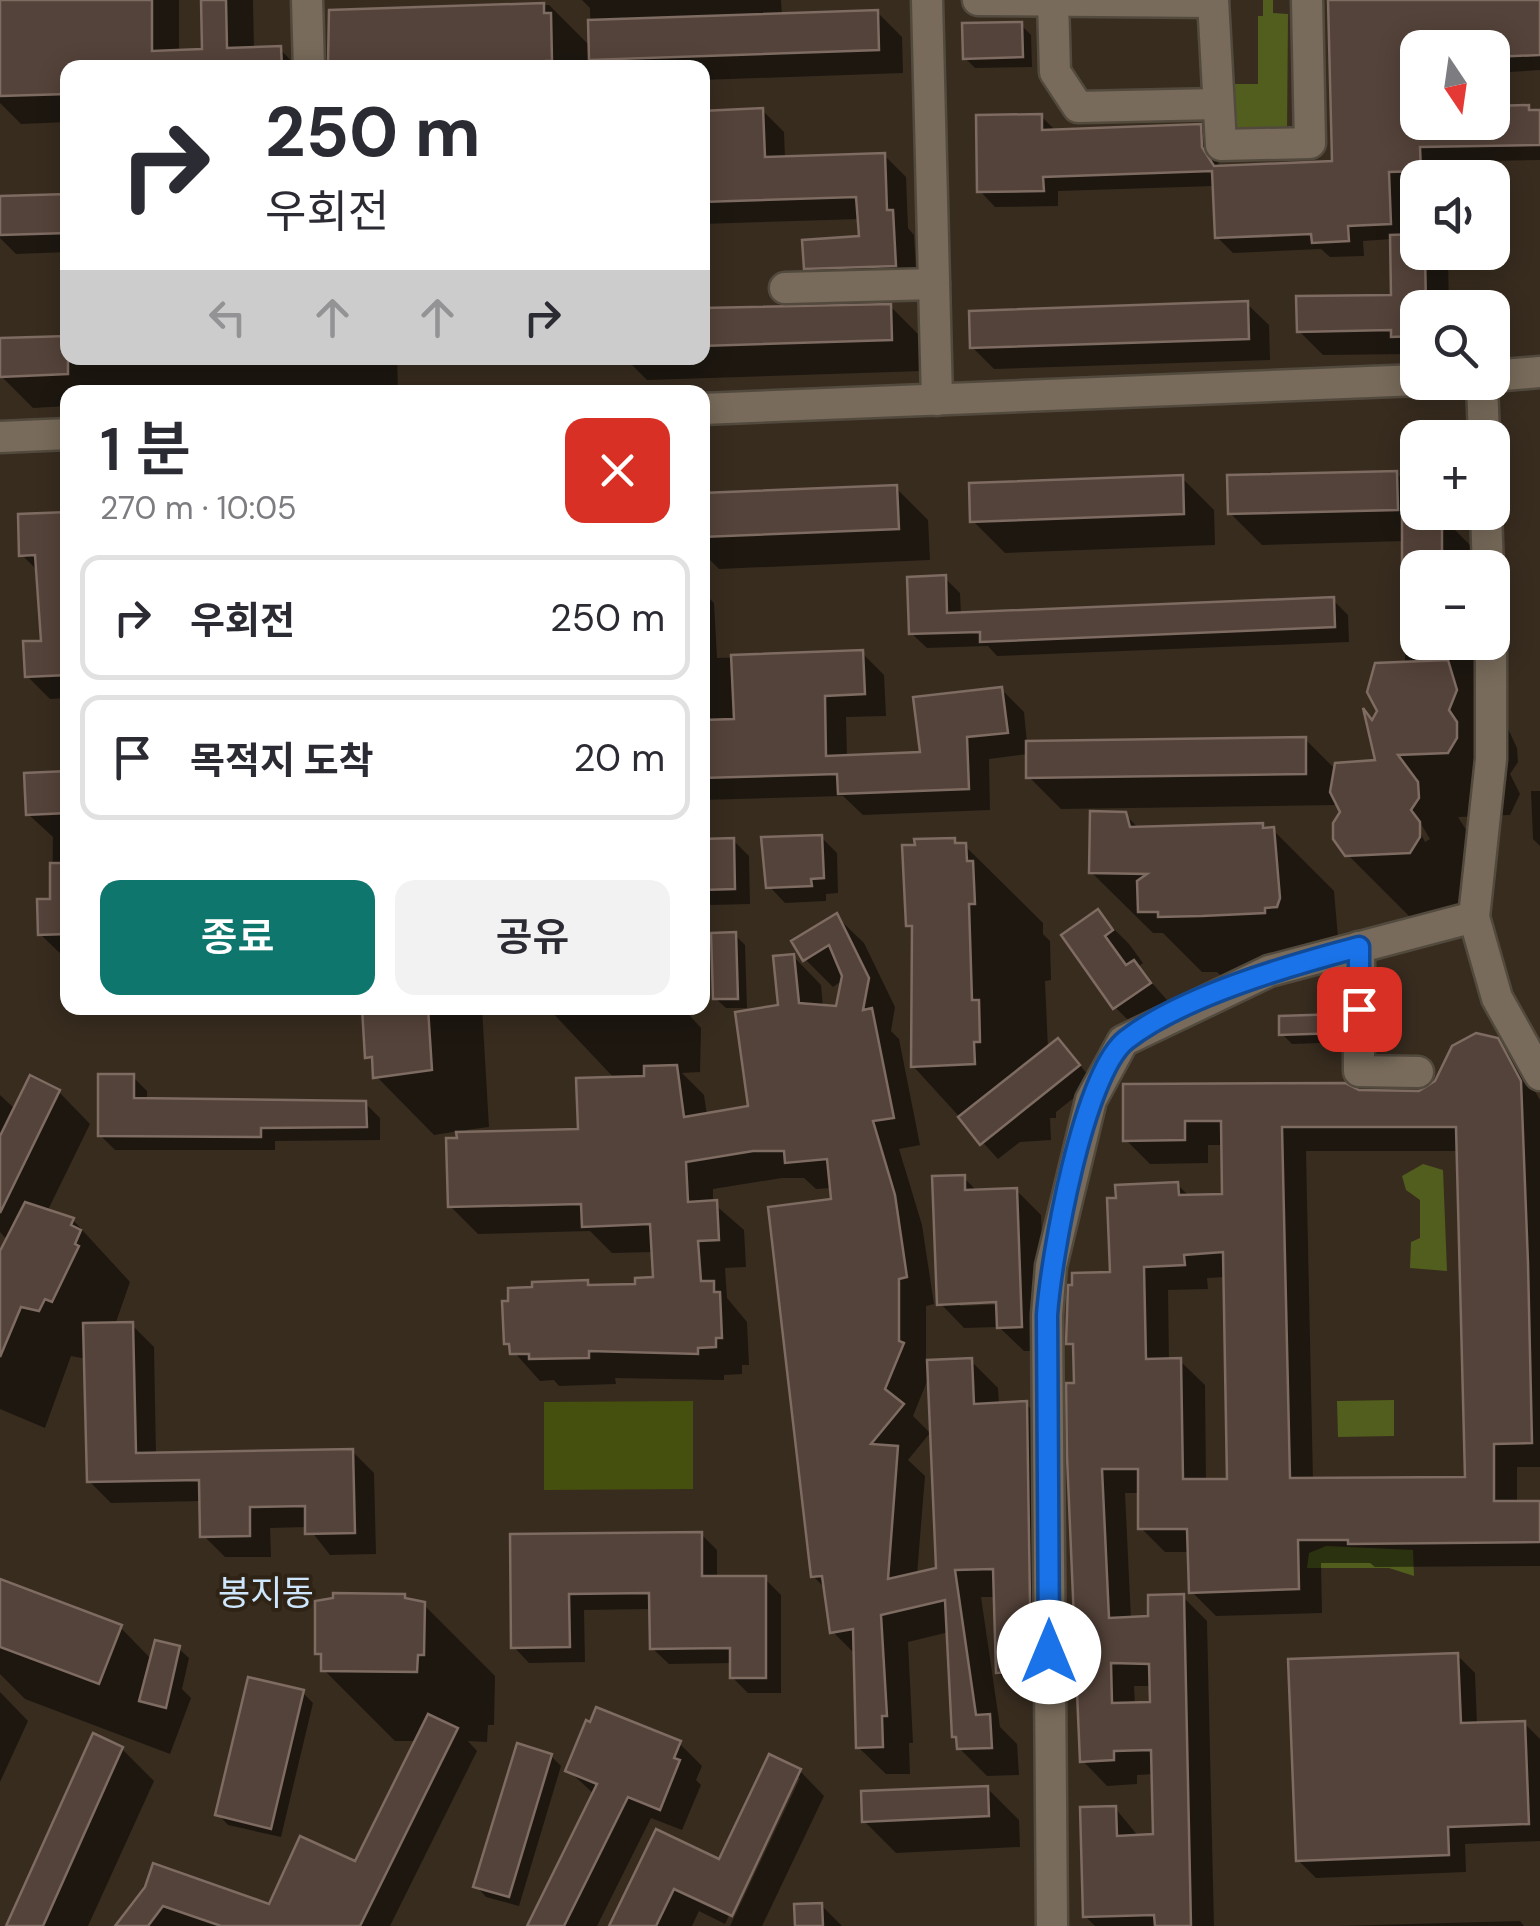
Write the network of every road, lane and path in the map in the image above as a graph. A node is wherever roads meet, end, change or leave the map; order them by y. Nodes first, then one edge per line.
1 (307, 0) edge
2 (926, 0) edge
3 (961, 0) edge
4 (978, 0) edge
5 (1307, 0) edge
6 (1052, 1) edge
7 (1213, 1) edge
8 (309, 60) edge
9 (1218, 104) junction
10 (934, 284) junction
11 (785, 288) dead end
12 (1540, 372) edge
13 (1510, 374) edge
14 (1400, 381) edge
15 (937, 400) junction
16 (710, 409) edge
17 (60, 434) edge
18 (0, 436) edge
19 (1491, 660) edge
20 (1474, 917) junction
21 (1359, 947) junction
22 (1418, 1072) dead end
23 (1540, 1075) edge
24 (1052, 1926) edge

1 - 8 street
2 - 3 street
2 - 10 street
4 - 6 street
5 - 9 street
6 - 7 street
6 - 9 street
7 - 9 street
10 - 11 street
10 - 15 street
12 - 13 street
14 - 15 street
15 - 16 street
17 - 18 street
19 - 20 street
20 - 21 street
20 - 23 street
21 - 22 street
21 - 24 street

